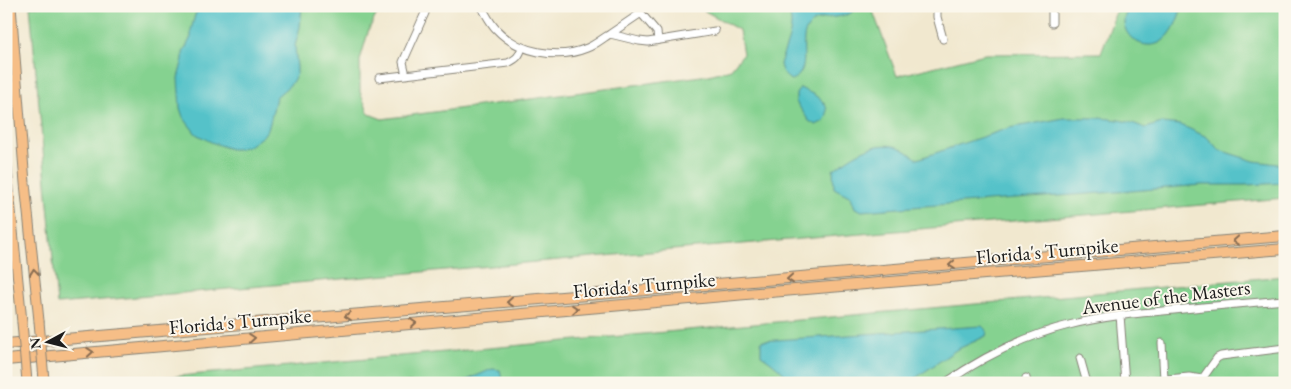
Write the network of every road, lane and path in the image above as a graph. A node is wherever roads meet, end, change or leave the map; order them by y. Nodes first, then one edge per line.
1 (11, 6) edge
2 (426, 6) edge
3 (481, 6) edge
4 (635, 6) edge
5 (1052, 6) edge
6 (937, 7) edge
7 (641, 13) junction
8 (1052, 24) dead end
9 (715, 31) dead end
10 (610, 34) junction
11 (943, 39) dead end
12 (658, 40) junction
13 (522, 47) junction
14 (406, 75) junction
15 (379, 78) dead end
16 (6, 159) edge
17 (1285, 236) edge
18 (1285, 249) edge
19 (1285, 300) edge
20 (1120, 315) junction
21 (1162, 343) dead end
22 (6, 344) edge
23 (1285, 348) edge
24 (1080, 358) dead end
25 (6, 360) edge
26 (1164, 379) junction
27 (1205, 381) edge
28 (27, 382) edge
29 (45, 382) edge
30 (945, 383) edge
31 (1087, 383) edge
32 (1125, 383) edge

29 -> 1 main road, bridge
2 - 14 street
3 - 13 street
4 - 7 street
5 - 8 street
6 - 11 street
7 - 10 street
7 - 12 street
9 - 12 street
10 - 12 street
10 - 13 street
13 - 14 street
14 - 15 street
16 - 28 main road, bridge
17 -> 22 highway, Florida's Turnpike
25 -> 18 highway, Florida's Turnpike
19 - 20 street, Avenue of the Masters
20 - 30 street, Avenue of the Masters
20 - 32 street
21 - 26 street
23 - 27 street
24 - 31 street
26 - 27 street
26 - 32 street

